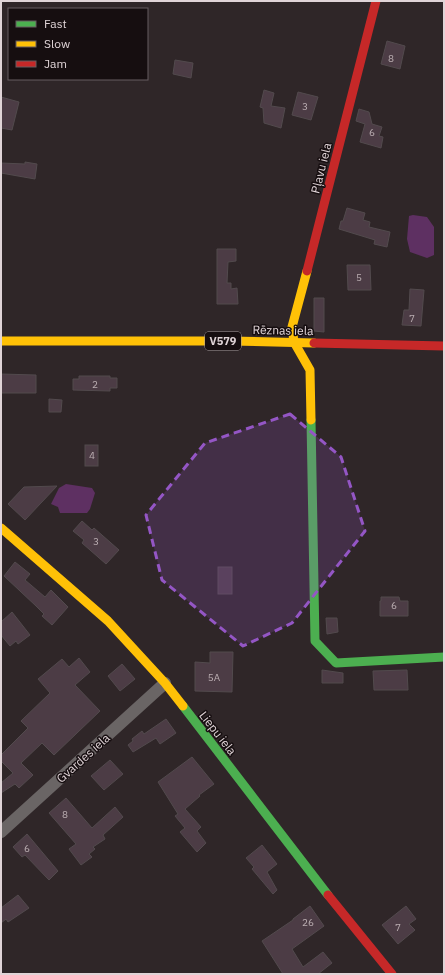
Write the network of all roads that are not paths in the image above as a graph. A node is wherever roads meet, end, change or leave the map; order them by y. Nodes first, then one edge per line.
1 (376, 1) edge
2 (1, 342) edge
3 (294, 342) junction
4 (444, 346) edge
5 (1, 528) edge
6 (444, 657) edge
7 (165, 683) junction
8 (1, 832) edge
9 (392, 974) edge

1 - 3 street, Pļavu iela
2 - 3 street, Rēznas iela / V579
3 - 4 street, Rēznas iela / V579
3 - 6 street
5 - 7 street, Liepu iela
7 - 8 street, Gvardes iela
7 - 9 street, Liepu iela

